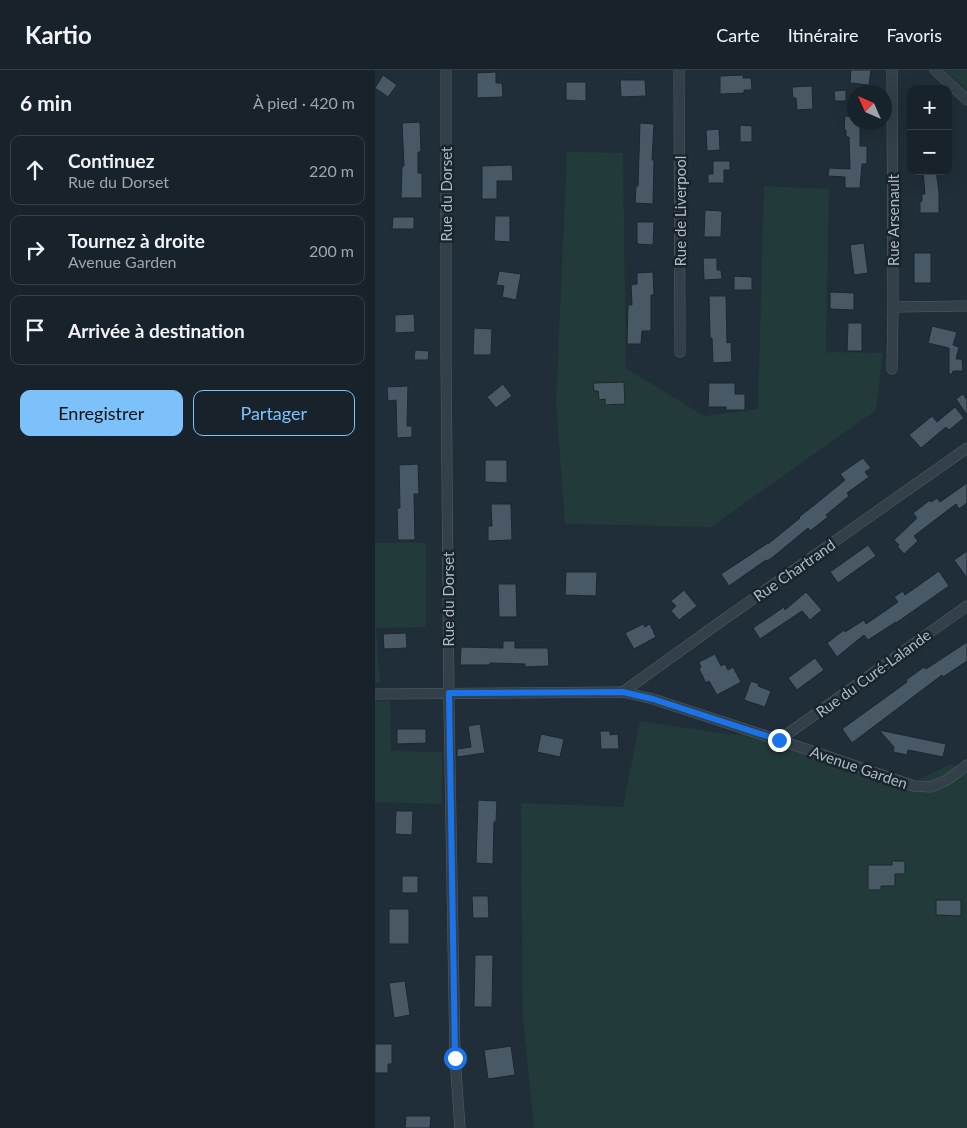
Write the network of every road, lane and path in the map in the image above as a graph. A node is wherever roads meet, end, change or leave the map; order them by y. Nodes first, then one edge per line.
1 (446, 70) edge
2 (679, 70) edge
3 (892, 70) edge
4 (935, 70) edge
5 (967, 100) edge
6 (967, 306) edge
7 (893, 307) junction
8 (680, 352) dead end
9 (892, 369) dead end
10 (967, 448) edge
11 (967, 606) edge
12 (623, 692) junction
13 (449, 693) junction
14 (375, 694) edge
15 (779, 740) junction
16 (967, 765) edge
17 (460, 1128) edge

1 - 13 street, Rue du Dorset
2 - 8 street, Rue de Liverpool
3 - 7 street, Rue Arsenault
4 - 5 street
6 - 7 street
7 - 9 street, Rue Arsenault
10 - 12 street, Rue Chartrand
11 - 15 street, Rue du Curé-Lalande
12 - 13 street, Avenue Garden
12 - 15 street, Avenue Garden
13 - 14 street, Avenue Garden
13 - 17 street, Rue du Dorset
15 - 16 street, Avenue Garden

